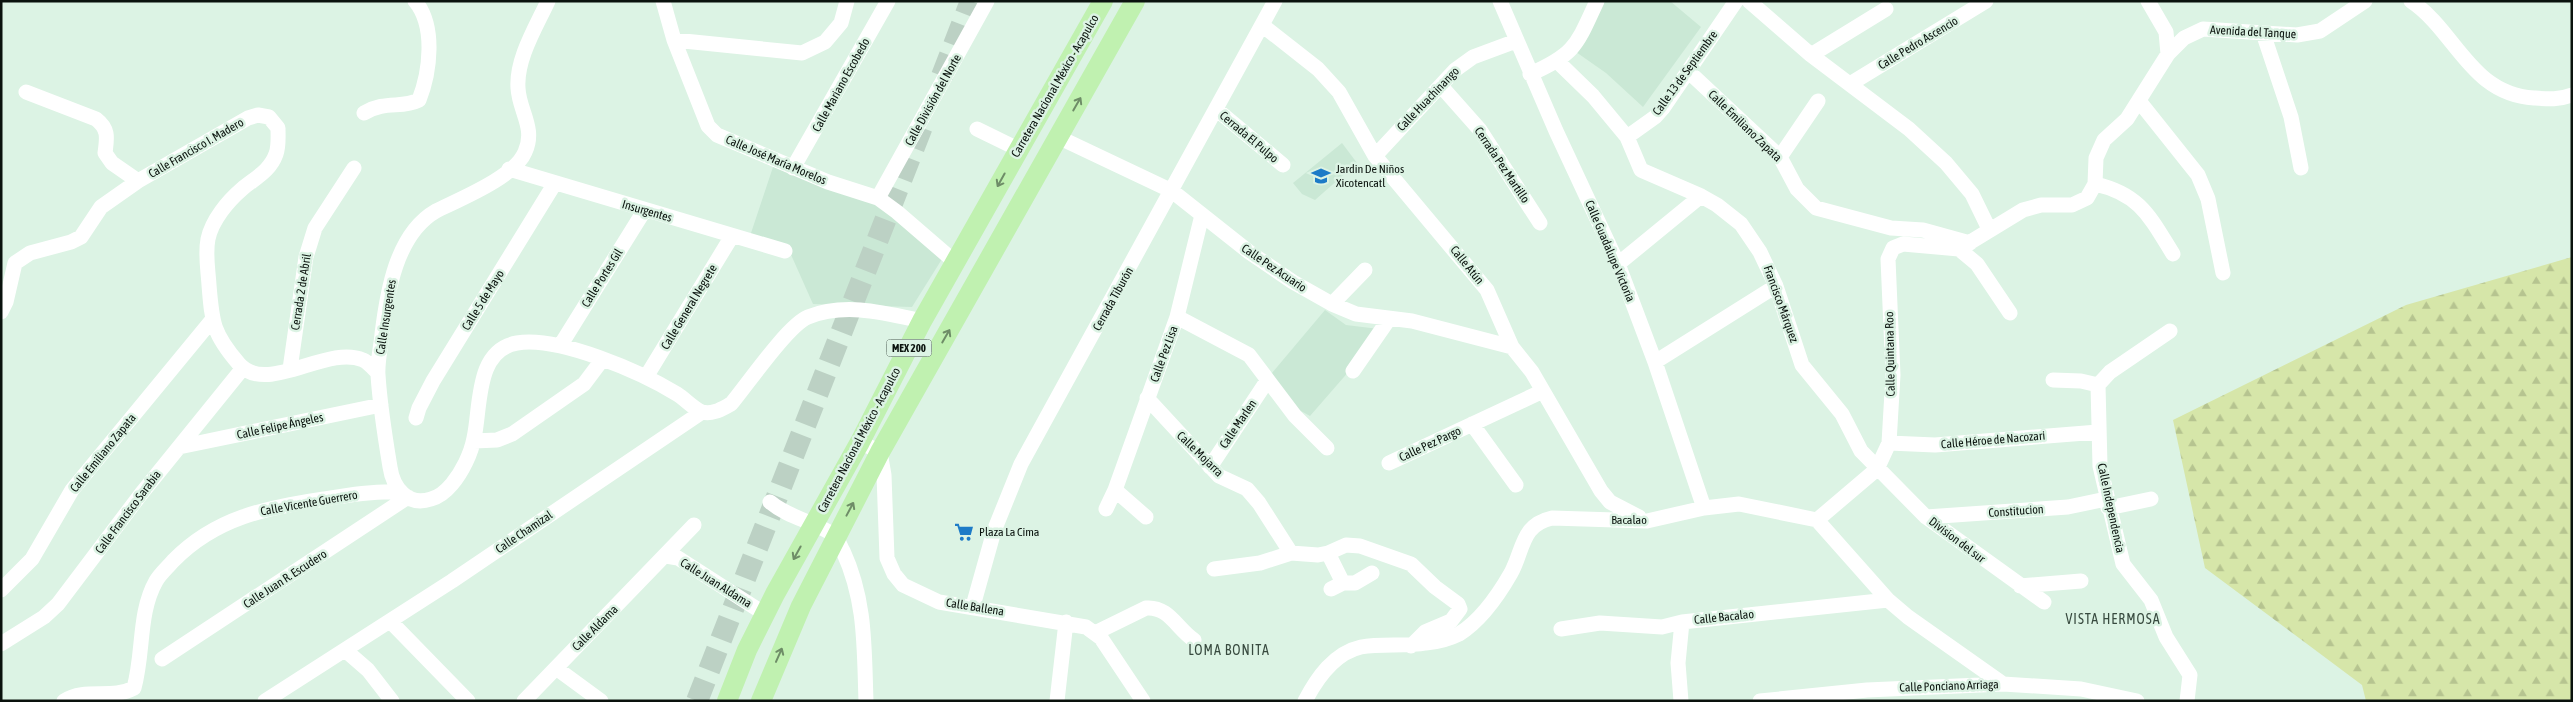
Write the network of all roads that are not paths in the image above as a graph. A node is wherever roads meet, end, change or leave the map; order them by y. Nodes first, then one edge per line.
1 (415, 1) edge
2 (548, 1) edge
3 (663, 1) edge
4 (847, 1) edge
5 (888, 1) edge
6 (987, 1) edge
7 (1103, 1) edge
8 (1135, 1) edge
9 (1275, 1) edge
10 (1500, 1) edge
11 (1597, 1) edge
12 (1736, 1) edge
13 (1749, 1) edge
14 (1986, 1) edge
15 (2148, 1) edge
16 (2365, 1) edge
17 (2411, 1) edge
18 (1886, 9) dead end
19 (1262, 24) junction
20 (2263, 33) junction
21 (674, 40) junction
22 (1516, 41) junction
23 (2168, 54) junction
24 (1811, 55) junction
25 (1558, 62) junction
26 (1689, 72) junction
27 (1530, 74) junction
28 (1850, 84) junction
29 (1440, 86) junction
30 (26, 92) dead end
31 (2572, 95) edge
32 (1818, 101) dead end
33 (2139, 101) junction
34 (1216, 109) junction
35 (364, 113) dead end
36 (976, 129) dead end
37 (1058, 137) junction
38 (1627, 137) junction
39 (1018, 149) junction
40 (1374, 156) junction
41 (1780, 156) junction
42 (1283, 165) dead end
43 (354, 168) dead end
44 (793, 168) junction
45 (2301, 168) dead end
46 (510, 169) junction
47 (138, 181) junction
48 (555, 183) junction
49 (2095, 184) junction
50 (1172, 191) junction
51 (1701, 196) junction
52 (878, 198) junction
53 (644, 211) junction
54 (1202, 215) junction
55 (1540, 223) dead end
56 (1989, 229) junction
57 (732, 236) junction
58 (1964, 246) junction
59 (785, 252) dead end
60 (2172, 254) dead end
61 (955, 262) junction
62 (1618, 264) junction
63 (1365, 270) dead end
64 (2223, 273) dead end
65 (1776, 286) junction
66 (1332, 304) junction
67 (1, 312) edge
68 (2010, 313) dead end
69 (1177, 317) junction
70 (1389, 319) junction
71 (212, 320) junction
72 (922, 321) junction
73 (2170, 331) dead end
74 (560, 346) junction
75 (1512, 347) junction
76 (602, 360) junction
77 (1655, 362) junction
78 (243, 368) junction
79 (290, 369) junction
80 (1353, 371) dead end
81 (377, 372) junction
82 (646, 377) junction
83 (2053, 380) dead end
84 (1267, 381) junction
85 (2098, 385) junction
86 (1543, 391) junction
87 (1147, 398) junction
88 (381, 405) junction
89 (702, 412) junction
90 (416, 418) dead end
91 (1472, 424) junction
92 (2098, 432) junction
93 (474, 441) junction
94 (860, 442) junction
95 (1889, 443) junction
96 (179, 447) junction
97 (1326, 448) dead end
98 (880, 452) junction
99 (1388, 463) dead end
100 (1210, 467) junction
101 (1877, 469) junction
102 (1516, 485) dead end
103 (1116, 490) junction
104 (403, 495) junction
105 (2151, 499) dead end
106 (770, 502) dead end
107 (2107, 503) junction
108 (1704, 508) junction
109 (1106, 509) dead end
110 (1146, 517) dead end
111 (1926, 517) junction
112 (1817, 520) junction
113 (1647, 521) junction
114 (814, 524) junction
115 (694, 525) dead end
116 (836, 536) junction
117 (1291, 553) junction
118 (1328, 553) junction
119 (666, 556) junction
120 (1214, 569) dead end
121 (1372, 573) dead end
122 (2081, 581) dead end
123 (2020, 586) junction
124 (1, 590) edge
125 (1888, 600) junction
126 (2044, 602) dead end
127 (973, 606) junction
128 (765, 614) junction
129 (390, 621) junction
130 (1066, 622) junction
131 (1682, 622) junction
132 (1561, 629) dead end
133 (1096, 633) junction
134 (1194, 640) dead end
135 (1, 644) edge
136 (1411, 646) junction
137 (345, 650) junction
138 (162, 660) dead end
139 (556, 668) junction
140 (2003, 684) junction
141 (2079, 695) edge
142 (64, 701) edge
143 (265, 701) edge
144 (392, 701) edge
145 (468, 701) edge
146 (524, 701) edge
147 (601, 701) edge
148 (728, 701) edge
149 (761, 701) edge
150 (866, 701) edge
151 (1057, 701) edge
152 (1143, 701) edge
153 (1305, 701) edge
154 (1681, 701) edge
155 (1760, 701) edge
156 (2137, 701) edge
157 (2186, 701) edge

1 - 35 street
2 - 46 street, Calle Insurgentes
3 - 21 street, Calle José María Morelos
4 - 21 street
5 - 44 street, Calle Mariano Escobedo
6 - 52 street, Calle División del Norte
7 - 39 main road, Carretera Nacional México - Acapulco / MEX 200
37 -> 8 main road, Carretera Nacional México - Acapulco / MEX 200
9 - 19 street, Cerrada Tiburón
10 - 22 street, Calle Guadalupe Victoria
11 - 25 street
12 - 26 street, Calle 13 de Septiembre
13 - 24 street
14 - 28 street, Calle Pedro Ascencio
15 - 23 street
16 - 20 street, Avenida del Tanque
17 - 31 street
18 - 24 street
19 - 34 street, Cerrada Tiburón
19 - 40 street, Calle Atún
20 - 23 street, Avenida del Tanque
20 - 45 street
21 - 44 street, Calle José María Morelos
22 - 27 street, Calle Guadalupe Victoria
22 - 29 street, Calle Huachinango
23 - 33 street, Avenida del Tanque
24 - 28 street
25 - 27 street
25 - 38 street, Francisco Márquez
26 - 38 street, Calle 13 de Septiembre
26 - 41 street, Calle Emiliano Zapata
27 - 62 street, Calle Guadalupe Victoria
28 - 56 street
29 - 40 street, Calle Huachinango
29 - 55 street, Cerrada Pez Martillo
30 - 47 street, Calle Francisco I. Madero
32 - 41 street
33 - 49 street, Avenida del Tanque
33 - 64 street
34 - 42 street, Cerrada El Pulpo
34 - 50 street, Cerrada Tiburón
36 - 39 street
37 - 50 street, Calle Pez Acuario
98 -> 37 main road, Carretera Nacional México - Acapulco / MEX 200
38 - 51 street, Francisco Márquez
39 -> 61 main road, Carretera Nacional México - Acapulco / MEX 200
40 - 75 street, Calle Atún
41 - 58 street, Calle Emiliano Zapata
43 - 79 street, Cerrada 2 de Abril
44 - 52 street, Calle José María Morelos
46 - 48 street, Insurgentes
46 - 81 street, Calle Insurgentes
47 - 67 street, Calle Francisco I. Madero
47 - 71 street, Calle Francisco I. Madero
48 - 53 street, Insurgentes
48 - 90 street, Calle 5 de Mayo
49 - 56 street
49 - 60 street
50 - 54 street, Calle Pez Acuario
50 - 127 street, Cerrada Tiburón
51 - 62 street
51 - 65 street, Francisco Márquez
52 - 61 street, Calle José María Morelos
53 - 57 street, Insurgentes
53 - 74 street, Calle Portes Gil
54 - 66 street, Calle Pez Acuario
54 - 69 street, Calle Pez Lisa
56 - 58 street
57 - 59 street, Insurgentes
57 - 82 street, Calle General Negrete
58 - 68 street
58 - 95 street, Calle Quintana Roo
61 - 72 main road, Carretera Nacional México - Acapulco / MEX 200
62 - 77 street, Calle Guadalupe Victoria
63 - 66 street
65 - 77 street
65 - 101 street, Francisco Márquez
66 - 70 street, Calle Pez Acuario
69 - 84 street
69 - 87 street, Calle Pez Lisa
70 - 75 street, Calle Pez Acuario
70 - 80 street
71 - 78 street, Calle Francisco I. Madero
71 - 124 street, Calle Emiliano Zapata
72 - 89 street
72 - 94 main road, Carretera Nacional México - Acapulco / MEX 200
73 - 85 street
74 - 76 street
74 - 93 street
75 - 86 street, Calle Atún
76 - 82 street
76 - 93 street
77 - 108 street, Calle Guadalupe Victoria
78 - 79 street
78 - 96 street, Calle Francisco Sarabia
79 - 81 street
81 - 88 street, Calle Insurgentes
82 - 89 street
83 - 85 street
84 - 97 street
84 - 100 street, Calle Marlen
85 - 92 street, Calle Independencia
86 - 91 street, Calle Pez Pargo
86 - 113 street, Calle Atún
87 - 100 street, Calle Mojarra
87 - 103 street, Calle Pez Lisa
88 - 96 street, Calle Felipe Ángeles
88 - 104 street, Calle Insurgentes
89 - 129 street, Calle Chamizal
91 - 99 street, Calle Pez Pargo
91 - 102 street, Calle Pez Pargo
92 - 95 street, Calle Héroe de Nacozari
92 - 107 street, Calle Independencia
93 - 104 street
94 - 98 street
94 - 114 main road, Carretera Nacional México - Acapulco / MEX 200
95 - 101 street, Calle Quintana Roo
96 - 135 street, Calle Francisco Sarabia
116 -> 98 main road, Carretera Nacional México - Acapulco / MEX 200
98 - 127 street, Calle Ballena
100 - 117 street, Calle Mojarra
101 - 111 street, Division del sur
101 - 112 street, Calle Quintana Roo
103 - 109 street, Calle Pez Lisa
103 - 110 street
104 - 138 street, Calle Juan R. Escudero
104 - 142 street, Calle Vicente Guerrero
105 - 107 street, Constitucion
106 - 114 street
107 - 111 street, Constitucion
107 - 157 street, Calle Independencia
108 - 112 street, Bacalao
108 - 113 street, Bacalao
111 - 123 street, Division del sur
112 - 125 street
113 - 136 street, Bacalao
114 - 116 street
114 -> 128 main road, Carretera Nacional México - Acapulco / MEX 200
115 - 119 street, Calle Aldama
149 -> 116 main road, Carretera Nacional México - Acapulco / MEX 200
116 - 150 street
117 - 118 street
117 - 120 street
118 - 121 street
118 - 136 street
119 - 128 street, Calle Juan Aldama
119 - 139 street, Calle Aldama
122 - 123 street
123 - 126 street, Division del sur
125 - 131 street, Calle Bacalao
125 - 140 street
127 - 130 street, Calle Ballena
128 - 148 main road, Carretera Nacional México - Acapulco / MEX 200
129 - 137 street, Calle Chamizal
129 - 145 street
130 - 133 street, Calle Ballena
130 - 151 street
131 - 132 street, Calle Bacalao
131 - 154 street
133 - 134 street
133 - 152 street
136 - 153 street, Bacalao
137 - 143 street, Calle Chamizal
137 - 144 street
139 - 146 street, Calle Aldama
139 - 147 street
140 - 141 street, Calle Ponciano Arriaga
140 - 155 street, Calle Ponciano Arriaga
141 - 156 street, Calle Ponciano Arriaga

